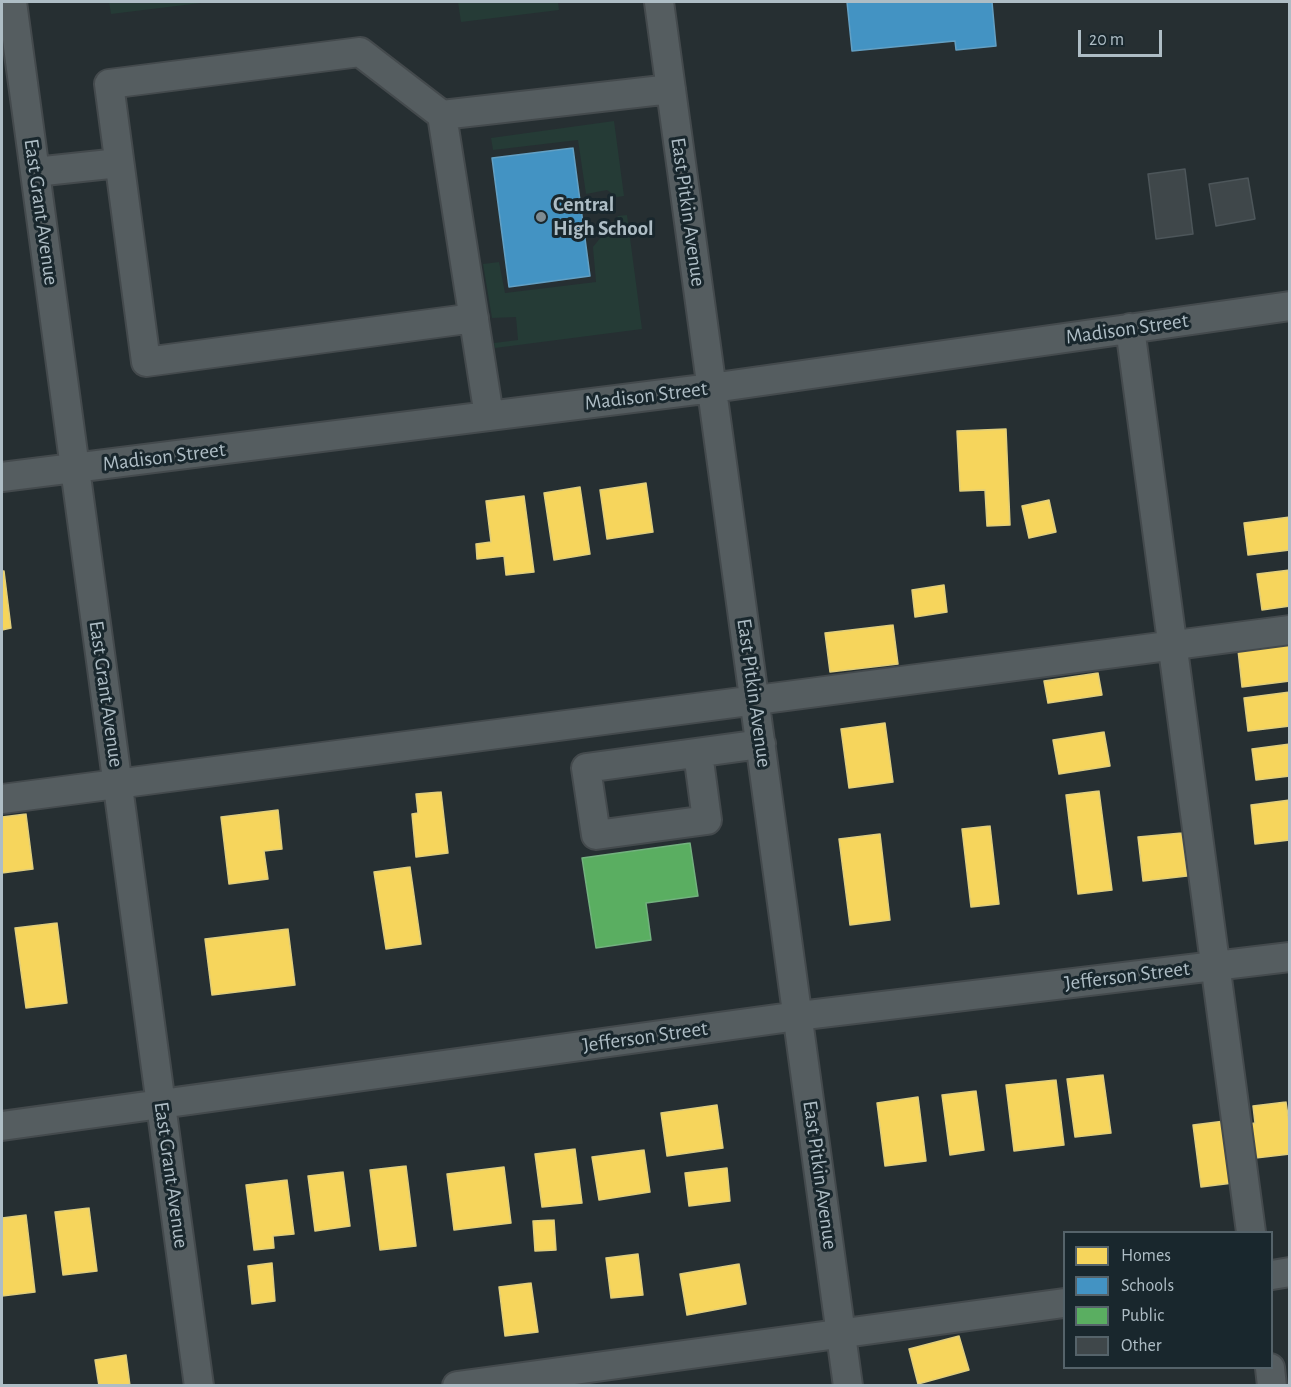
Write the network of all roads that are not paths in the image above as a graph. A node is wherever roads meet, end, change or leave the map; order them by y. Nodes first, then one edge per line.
1 (12, 2) edge
2 (659, 2) edge
3 (671, 89) junction
4 (442, 115) junction
5 (119, 163) junction
6 (35, 172) junction
7 (1290, 306) edge
8 (474, 318) junction
9 (1130, 328) junction
10 (712, 388) junction
11 (489, 416) junction
12 (75, 468) junction
13 (2, 477) edge
14 (1290, 630) edge
15 (1172, 646) junction
16 (755, 700) junction
17 (761, 744) junction
18 (698, 753) junction
19 (118, 784) junction
20 (2, 800) edge
21 (1290, 957) edge
22 (1216, 966) junction
23 (798, 1016) junction
24 (161, 1105) junction
25 (2, 1126) edge
26 (1251, 1231) edge
27 (1290, 1272) edge
28 (1273, 1275) edge
29 (1063, 1304) edge
30 (841, 1335) junction
31 (1270, 1369) edge
32 (199, 1386) edge
33 (457, 1386) edge
34 (848, 1386) edge
35 (1272, 1386) edge

1 - 6 street, East Grant Avenue
2 - 3 street, East Pitkin Avenue
3 - 4 street
3 - 10 street, East Pitkin Avenue
4 - 5 street
4 - 8 street
5 - 6 street
5 - 8 street
6 - 12 street, East Grant Avenue
7 - 9 street, Madison Street
8 - 11 street
9 - 10 street, Madison Street
9 - 15 street
10 - 11 street, Madison Street
10 - 16 street, East Pitkin Avenue
11 - 12 street, Madison Street
12 - 13 street, Madison Street
12 - 19 street, East Grant Avenue
14 - 15 street
15 - 16 street
15 - 22 street
16 - 17 street, East Pitkin Avenue
16 - 19 street
17 - 18 street
17 - 23 street, East Pitkin Avenue
18 - 18 street
19 - 20 street
19 - 24 street, East Grant Avenue
21 - 22 street, Jefferson Street
22 - 23 street, Jefferson Street
22 - 26 street
23 - 24 street, Jefferson Street
23 - 30 street, East Pitkin Avenue
24 - 25 street, Jefferson Street
24 - 32 street, East Grant Avenue
27 - 28 street
29 - 30 street
30 - 33 street
30 - 34 street, East Pitkin Avenue
31 - 35 street

